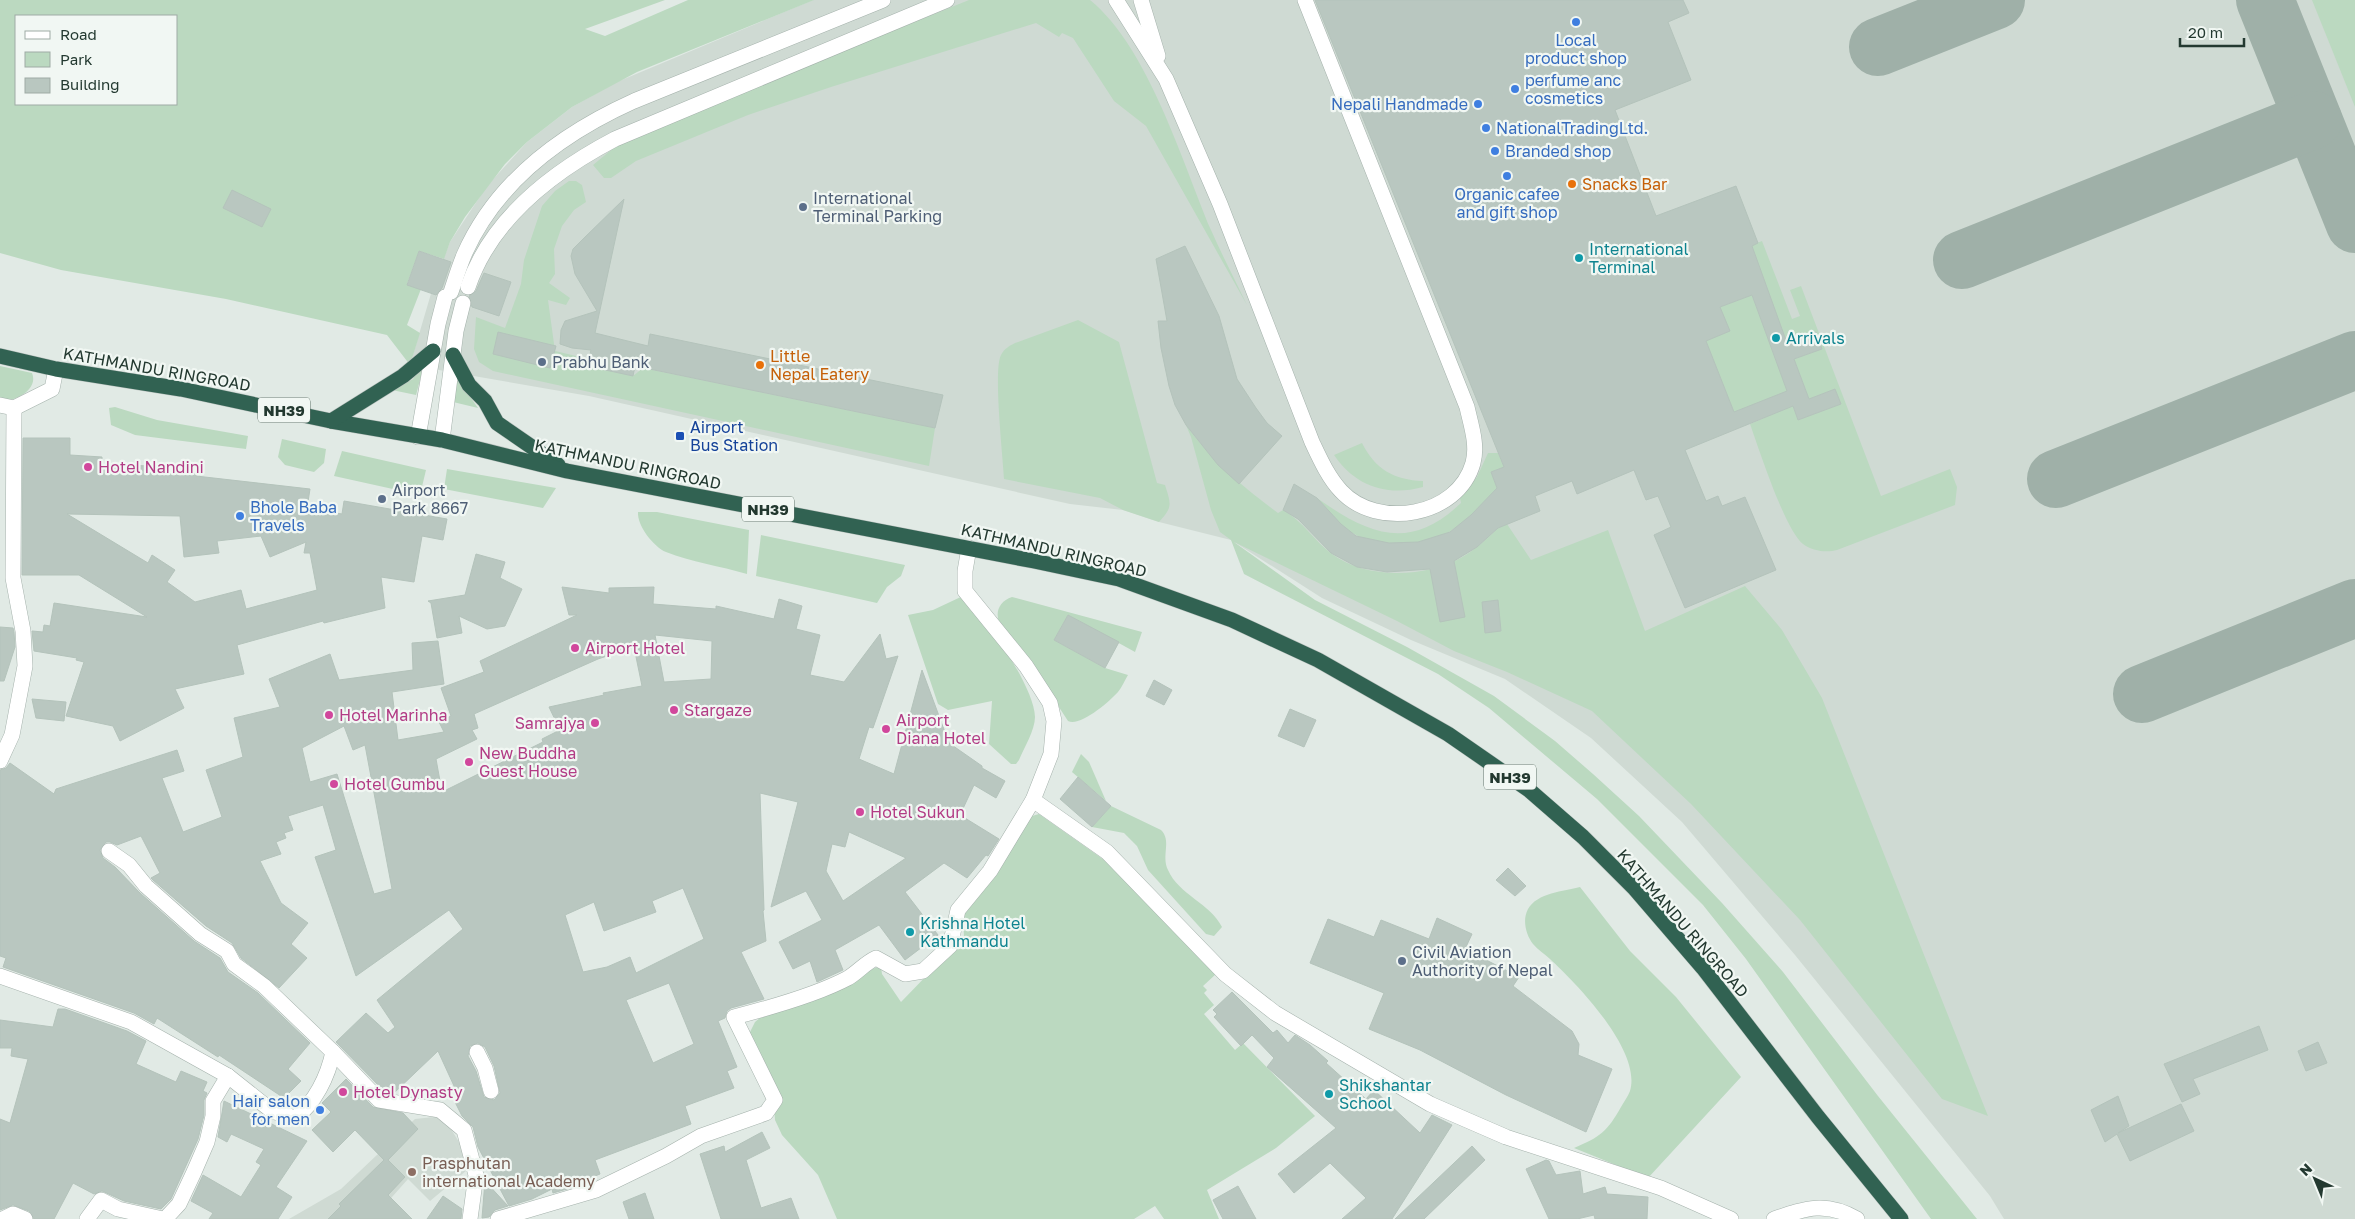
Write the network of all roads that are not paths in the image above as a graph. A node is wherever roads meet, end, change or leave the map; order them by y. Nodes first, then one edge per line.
1 (883, 0) edge
2 (947, 0) edge
3 (1116, 0) edge
4 (1141, 0) edge
5 (1305, 0) edge
6 (1166, 79) junction
7 (468, 287) dead end
8 (463, 304) dead end
9 (433, 351) junction
10 (453, 355) junction
11 (0, 356) edge
12 (56, 369) junction
13 (7, 407) edge
14 (331, 421) junction
15 (418, 437) junction
16 (442, 440) junction
17 (567, 471) junction
18 (969, 548) junction
19 (0, 761) edge
20 (1033, 800) junction
21 (109, 851) dead end
22 (0, 976) edge
23 (333, 1052) junction
24 (477, 1052) dead end
25 (228, 1076) junction
26 (492, 1091) dead end
27 (3, 1219) edge
28 (25, 1219) edge
29 (87, 1219) edge
30 (164, 1219) edge
31 (470, 1219) edge
32 (498, 1219) edge
33 (1731, 1219) edge
34 (1774, 1219) edge
35 (1857, 1219) edge
36 (1901, 1219) edge

1 - 9 street
2 - 7 street
3 - 6 street
4 - 6 street
5 - 6 street
8 - 10 street
9 - 14 highway
9 - 15 street
10 - 16 street
10 - 17 highway
11 - 12 highway, KATHMANDU RINGROAD / NH39
12 - 13 street
12 - 14 highway, KATHMANDU RINGROAD / NH39
13 - 19 street
14 - 15 highway, KATHMANDU RINGROAD / NH39
15 - 16 highway, KATHMANDU RINGROAD / NH39
16 - 17 highway, KATHMANDU RINGROAD / NH39
17 - 18 highway, KATHMANDU RINGROAD / NH39
18 - 20 street
18 - 36 highway, KATHMANDU RINGROAD / NH39
20 - 32 street
20 - 33 street
21 - 23 street
22 - 25 street
23 - 25 street
23 - 31 street
24 - 26 street
25 - 30 street
27 - 28 street
29 - 30 street
34 - 35 street

